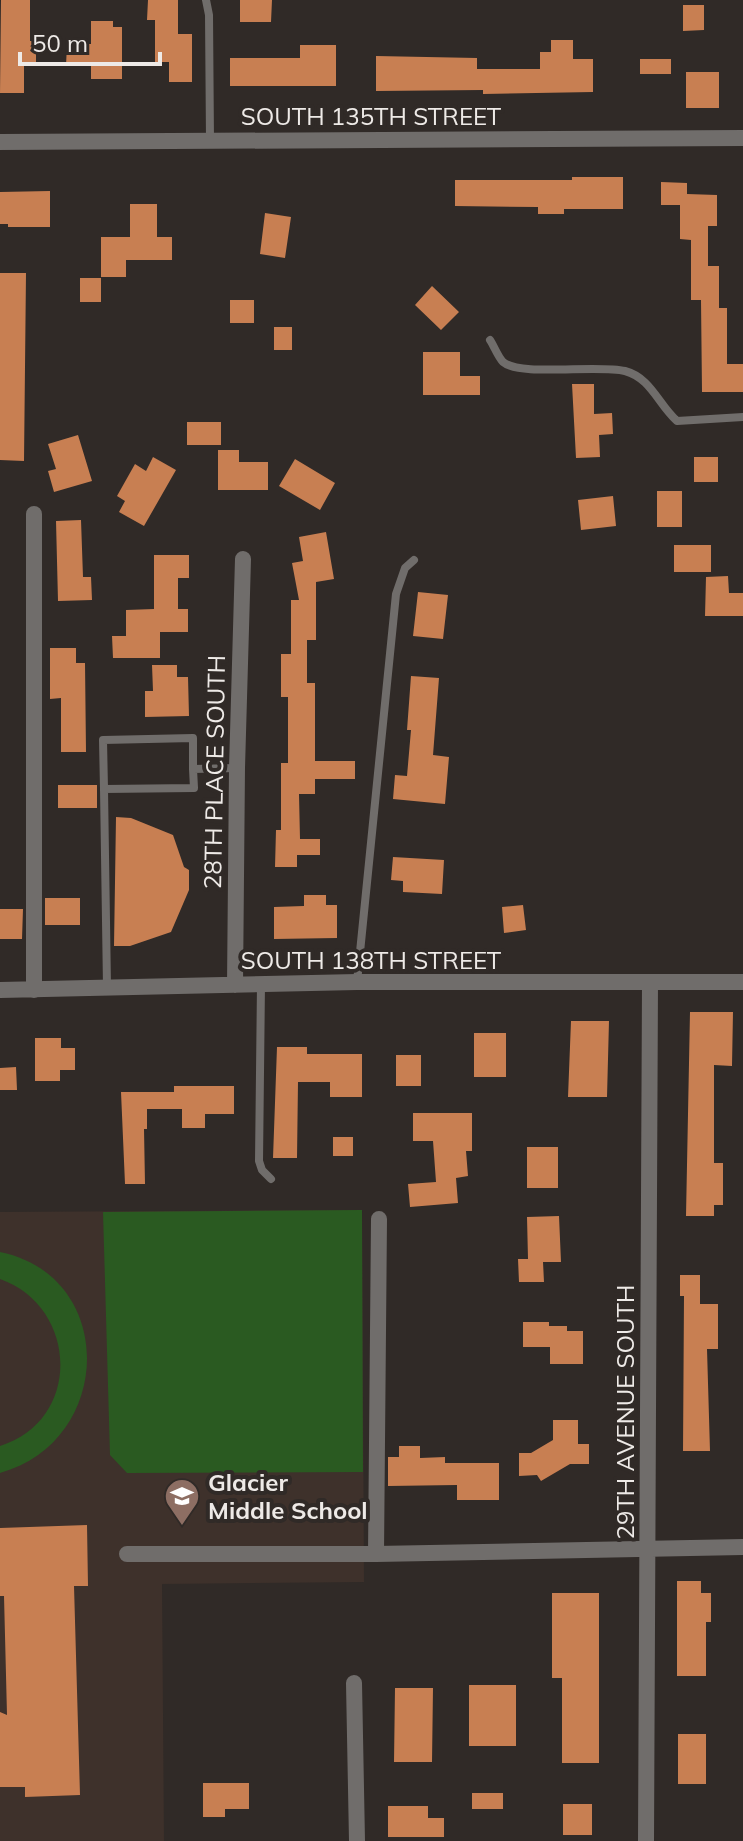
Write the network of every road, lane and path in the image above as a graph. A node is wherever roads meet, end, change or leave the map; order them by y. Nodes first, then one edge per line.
1 (206, 0) edge
2 (743, 138) edge
3 (210, 141) junction
4 (0, 142) edge
5 (490, 340) dead end
6 (743, 417) edge
7 (34, 514) dead end
8 (243, 559) dead end
9 (414, 560) dead end
10 (237, 768) junction
11 (193, 769) junction
12 (104, 789) junction
13 (357, 982) junction
14 (743, 982) edge
15 (650, 983) junction
16 (261, 984) junction
17 (235, 985) junction
18 (107, 988) junction
19 (0, 990) edge
20 (34, 990) junction
21 (271, 1179) dead end
22 (379, 1219) dead end
23 (743, 1547) edge
24 (649, 1549) junction
25 (127, 1554) dead end
26 (376, 1554) junction
27 (354, 1683) dead end
28 (357, 1841) edge
29 (646, 1841) edge

1 - 3 lane
2 - 3 street, SOUTH 135TH STREET
3 - 4 street, SOUTH 135TH STREET
5 - 6 lane
7 - 20 street
8 - 10 street, 28TH PLACE SOUTH
9 - 13 lane
10 - 11 lane
10 - 17 street, 28TH PLACE SOUTH
11 - 12 lane
11 - 12 lane
12 - 18 lane
13 - 15 street, SOUTH 138TH STREET
13 - 16 street, SOUTH 138TH STREET
14 - 15 street, SOUTH 138TH STREET
15 - 24 street, 29TH AVENUE SOUTH
16 - 17 street, SOUTH 138TH STREET
16 - 21 lane
17 - 18 street, SOUTH 138TH STREET
18 - 20 street, SOUTH 138TH STREET
19 - 20 street, SOUTH 138TH STREET
22 - 26 street
23 - 24 street
24 - 26 street
24 - 29 street, 29TH AVENUE SOUTH
25 - 26 street
27 - 28 street

